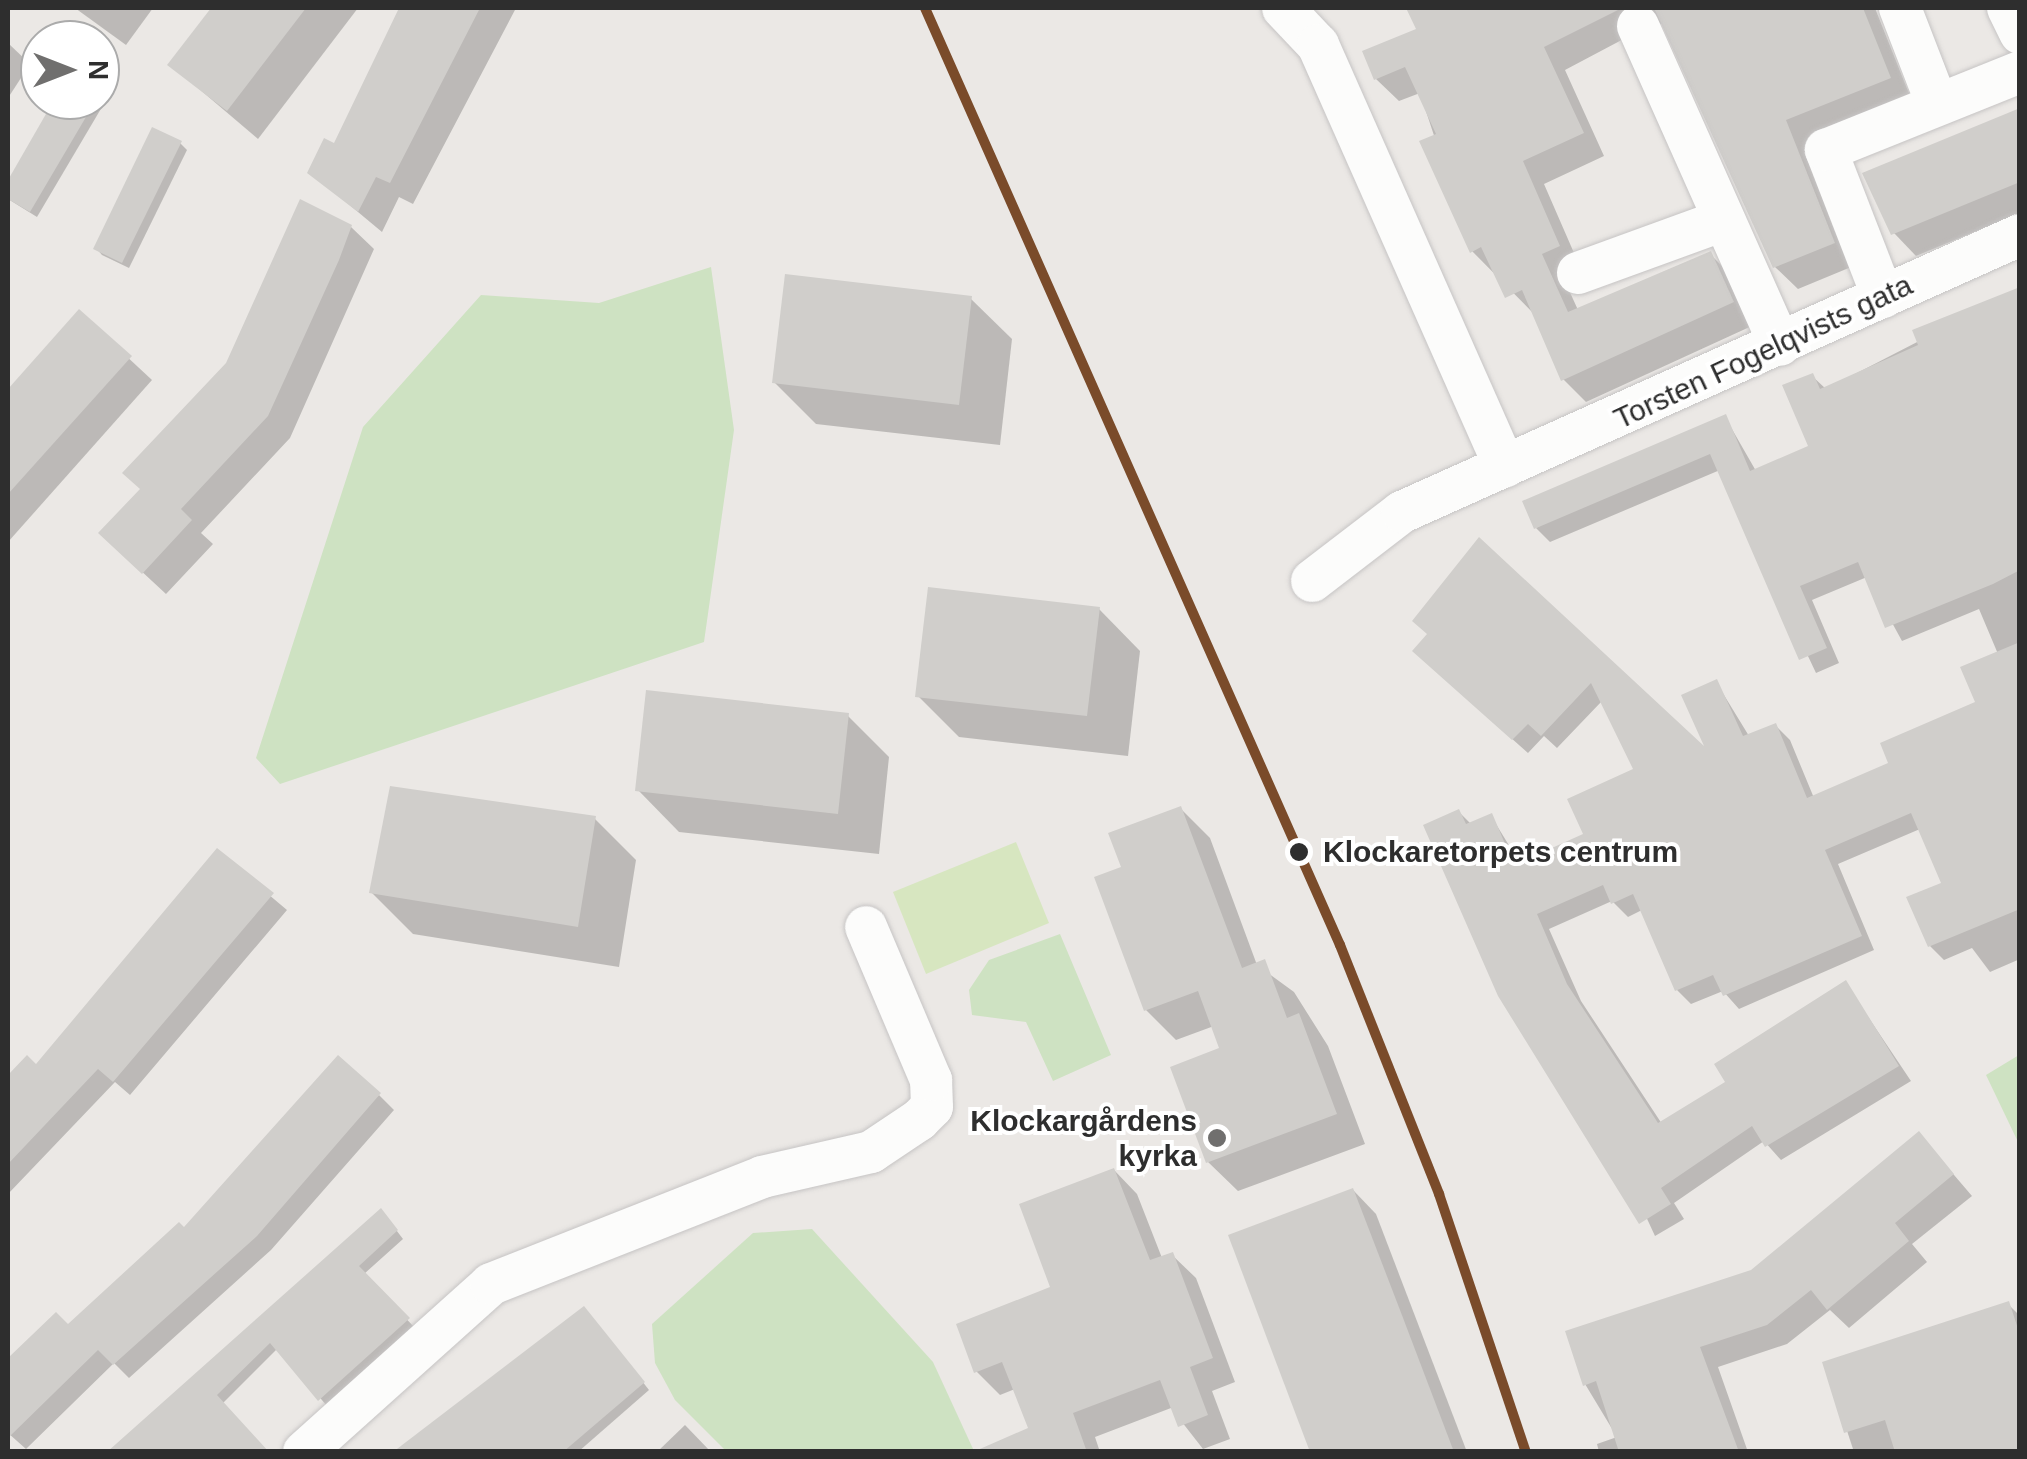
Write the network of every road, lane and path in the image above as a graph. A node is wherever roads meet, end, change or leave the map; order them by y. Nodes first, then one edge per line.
1 (1283, 8) edge
2 (1900, 8) edge
3 (2008, 8) edge
4 (1638, 26) dead end
5 (2020, 32) edge
6 (2020, 72) edge
7 (1937, 104) junction
8 (1724, 220) junction
9 (2020, 235) edge
10 (1578, 272) dead end
11 (1883, 296) junction
12 (1780, 346) junction
13 (1505, 466) junction
14 (1312, 580) dead end
15 (866, 927) dead end
16 (304, 1452) edge

1 - 13 street
2 - 7 street
3 - 5 street
4 - 8 street
6 - 7 street
7 - 11 street
8 - 10 street
8 - 12 street
9 - 11 street, Torsten Fogelqvists gata
11 - 12 street, Torsten Fogelqvists gata
12 - 13 street, Torsten Fogelqvists gata
13 - 14 street, Torsten Fogelqvists gata
15 - 16 street

